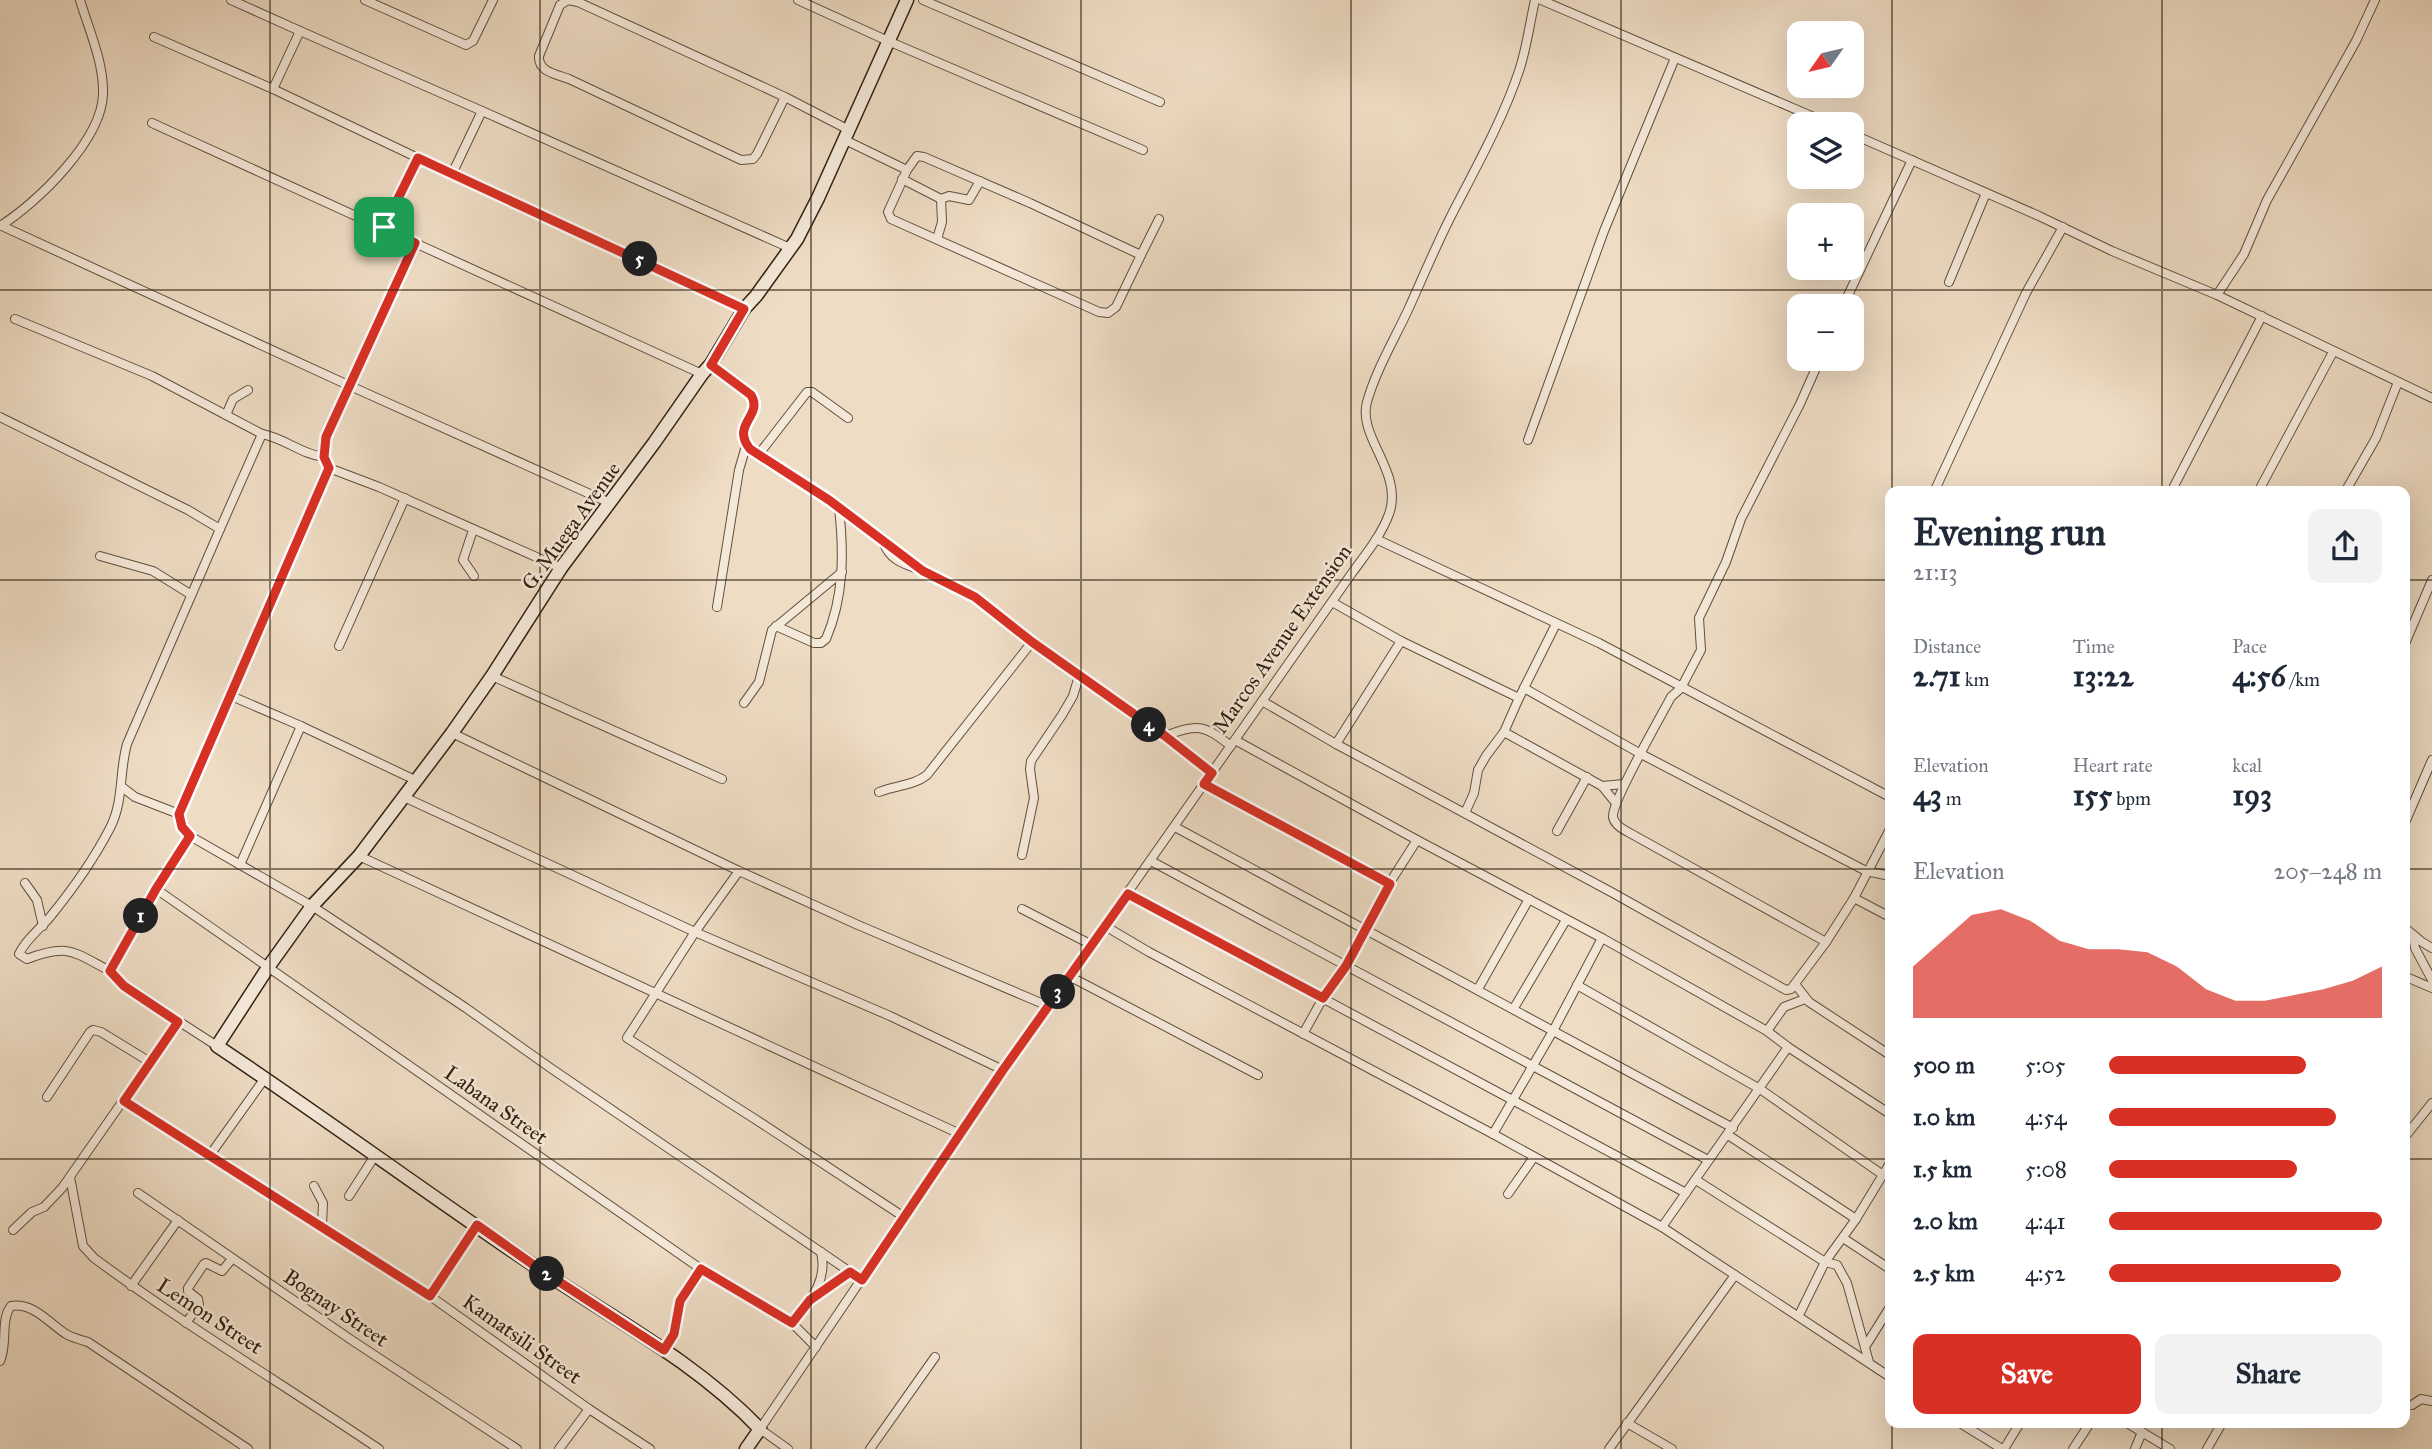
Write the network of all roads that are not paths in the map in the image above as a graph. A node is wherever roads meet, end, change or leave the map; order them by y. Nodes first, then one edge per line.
1 (80, 0) edge
2 (231, 0) edge
3 (365, 0) edge
4 (798, 0) edge
5 (907, 0) edge
6 (923, 0) edge
7 (1535, 0) edge
8 (1541, 0) edge
9 (2375, 0) edge
10 (491, 1) edge
11 (300, 31) junction
12 (154, 37) dead end
13 (888, 41) junction
14 (1675, 58) junction
15 (273, 89) junction
16 (785, 97) junction
17 (1160, 102) dead end
18 (482, 111) junction
19 (1802, 112) edge
20 (152, 123) dead end
21 (847, 135) junction
22 (1864, 139) edge
23 (1143, 150) dead end
24 (418, 158) junction
25 (1912, 159) junction
26 (906, 170) junction
27 (452, 174) junction
28 (902, 179) junction
29 (980, 181) junction
30 (1986, 192) junction
31 (941, 199) junction
32 (1159, 219) dead end
33 (1, 226) edge
34 (384, 227) junction
35 (2063, 228) junction
36 (937, 239) junction
37 (415, 243) junction
38 (790, 248) junction
39 (1141, 255) junction
40 (1949, 282) dead end
41 (1849, 294) edge
42 (2217, 295) junction
43 (744, 309) junction
44 (2262, 316) junction
45 (15, 319) dead end
46 (2333, 352) junction
47 (706, 369) junction
48 (1815, 371) edge
49 (2398, 382) junction
50 (348, 385) junction
51 (247, 390) dead end
52 (2432, 398) edge
53 (226, 415) junction
54 (0, 417) edge
55 (848, 418) dead end
56 (262, 434) junction
57 (1528, 440) dead end
58 (746, 446) junction
59 (758, 454) junction
60 (324, 457) junction
61 (329, 468) junction
62 (1937, 486) edge
63 (2174, 486) edge
64 (2261, 486) edge
65 (2348, 486) edge
66 (404, 498) junction
67 (610, 503) junction
68 (839, 508) junction
69 (219, 529) junction
70 (473, 530) junction
71 (1376, 539) junction
72 (100, 556) dead end
73 (561, 568) junction
74 (842, 572) junction
75 (474, 576) dead end
76 (2432, 580) edge
77 (190, 594) junction
78 (1332, 602) junction
79 (717, 607) dead end
80 (1556, 624) junction
81 (776, 626) junction
82 (2410, 632) edge
83 (1401, 641) junction
84 (1032, 642) junction
85 (339, 646) dead end
86 (492, 676) junction
87 (1079, 676) junction
88 (1668, 680) junction
89 (1524, 688) junction
90 (1681, 688) junction
91 (229, 695) junction
92 (1671, 697) junction
93 (1519, 698) junction
94 (1262, 701) junction
95 (744, 703) dead end
96 (301, 726) junction
97 (1504, 732) junction
98 (452, 733) junction
99 (1165, 736) junction
100 (1233, 743) junction
101 (1336, 744) junction
102 (1642, 754) junction
103 (2432, 760) edge
104 (1212, 773) junction
105 (1587, 776) junction
106 (722, 779) dead end
107 (415, 780) junction
108 (1204, 784) junction
109 (1624, 784) junction
110 (1602, 786) junction
111 (122, 787) junction
112 (879, 792) dead end
113 (1885, 793) edge
114 (404, 797) junction
115 (1615, 802) junction
116 (2410, 811) edge
117 (1465, 813) junction
118 (179, 814) junction
119 (1175, 827) junction
120 (1558, 831) dead end
121 (190, 836) junction
122 (1885, 838) edge
123 (1417, 840) junction
124 (1022, 855) dead end
125 (359, 856) junction
126 (1151, 861) junction
127 (240, 865) junction
128 (738, 871) junction
129 (1866, 871) junction
130 (1885, 875) edge
131 (25, 883) dead end
132 (1390, 884) junction
133 (156, 889) junction
134 (1128, 894) junction
135 (1854, 898) junction
136 (1529, 899) junction
137 (312, 906) junction
138 (1022, 909) dead end
139 (1885, 914) edge
140 (1566, 920) junction
141 (43, 926) junction
142 (1105, 926) junction
143 (1364, 930) junction
144 (695, 932) junction
145 (2410, 932) edge
146 (2413, 935) junction
147 (1602, 938) junction
148 (1826, 942) junction
149 (1092, 945) junction
150 (2432, 948) edge
151 (269, 966) junction
152 (1346, 966) junction
153 (110, 971) junction
154 (1069, 976) junction
155 (2410, 979) edge
156 (2432, 981) edge
157 (1795, 984) junction
158 (1577, 985) junction
159 (2432, 988) edge
160 (1478, 989) junction
161 (656, 994) junction
162 (1323, 998) junction
163 (1805, 999) junction
164 (1048, 1006) junction
165 (1514, 1008) junction
166 (178, 1022) junction
167 (1553, 1031) junction
168 (1767, 1031) junction
169 (1303, 1034) junction
170 (218, 1046) junction
171 (1788, 1047) junction
172 (1885, 1052) edge
173 (150, 1062) junction
174 (1533, 1065) junction
175 (1003, 1070) junction
176 (1258, 1075) dead end
177 (265, 1078) junction
178 (1760, 1089) junction
179 (47, 1097) dead end
180 (124, 1101) junction
181 (1514, 1101) junction
182 (2432, 1104) edge
183 (1885, 1111) edge
184 (1731, 1131) junction
185 (2410, 1131) edge
186 (960, 1134) junction
187 (1493, 1134) junction
188 (376, 1154) junction
189 (210, 1155) junction
190 (1534, 1157) junction
191 (1708, 1160) junction
192 (1885, 1172) edge
193 (1883, 1175) junction
194 (70, 1177) junction
195 (1696, 1180) junction
196 (314, 1186) dead end
197 (1686, 1193) junction
198 (138, 1194) dead end
199 (1508, 1194) dead end
200 (349, 1196) dead end
201 (904, 1217) junction
202 (1856, 1219) junction
203 (178, 1220) junction
204 (322, 1225) junction
205 (477, 1225) junction
206 (1662, 1227) junction
207 (13, 1230) dead end
208 (1843, 1238) junction
209 (821, 1252) junction
210 (232, 1259) junction
211 (1825, 1262) junction
212 (1885, 1266) edge
213 (701, 1269) junction
214 (850, 1272) junction
215 (1735, 1275) junction
216 (862, 1280) junction
217 (131, 1286) junction
218 (430, 1296) junction
219 (810, 1300) junction
220 (1799, 1315) junction
221 (1885, 1315) edge
222 (186, 1323) junction
223 (792, 1323) junction
224 (816, 1347) junction
225 (1865, 1347) junction
226 (664, 1350) junction
227 (935, 1357) dead end
228 (0, 1361) edge
229 (1869, 1362) junction
230 (1885, 1373) edge
231 (2432, 1401) edge
232 (2412, 1405) dead end
233 (589, 1409) junction
234 (1627, 1423) junction
235 (1968, 1428) edge
236 (2017, 1428) edge
237 (2087, 1428) edge
238 (2135, 1428) edge
239 (2219, 1428) edge
240 (760, 1429) junction
241 (2142, 1432) junction
242 (248, 1449) edge
243 (379, 1449) edge
244 (517, 1449) edge
245 (559, 1449) edge
246 (650, 1449) edge
247 (746, 1449) edge
248 (788, 1449) edge
249 (870, 1449) edge
250 (1609, 1449) edge
251 (1672, 1449) edge
252 (2003, 1449) edge
253 (2073, 1449) edge
254 (2135, 1449) edge
255 (2170, 1449) edge
256 (2207, 1449) edge

1 - 33 street
2 - 11 street
3 - 10 street
4 - 13 street
5 - 13 street, G. Muega Avenue
6 - 17 street
7 - 71 street, Marcos Avenue Extension
8 - 14 street
9 - 42 street
11 - 15 street
11 - 18 street
12 - 15 street
13 - 21 street, G. Muega Avenue
13 - 23 street
14 - 19 street
14 - 57 street
15 - 24 street
16 - 16 street
16 - 21 street
18 - 27 street
18 - 38 street
20 - 34 street
21 - 26 street
21 - 38 street, G. Muega Avenue
22 - 25 street
24 - 27 street
24 - 34 street
25 - 30 street
25 - 41 street
26 - 28 street
26 - 29 street
27 - 43 street
28 - 31 street
28 - 36 street
29 - 31 street
29 - 39 street
30 - 35 street
30 - 40 street
31 - 36 street
32 - 39 street
33 - 50 street
34 - 37 street
35 - 42 street
35 - 62 street
36 - 39 street
37 - 47 street
37 - 50 street
38 - 43 street, G. Muega Avenue
42 - 44 street
43 - 47 street, G. Muega Avenue
44 - 46 street
44 - 63 street
45 - 53 street
46 - 49 street
46 - 64 street
47 - 58 street
47 - 67 street, G. Muega Avenue
48 - 90 street
49 - 52 street
49 - 65 street
50 - 60 street
50 - 67 street
51 - 53 street
53 - 56 street
54 - 69 street
55 - 59 street
56 - 60 street
56 - 69 street
58 - 59 street
58 - 79 street
59 - 68 street
60 - 61 street
61 - 66 street
61 - 91 street
66 - 70 street
66 - 85 street
67 - 73 street, G. Muega Avenue
68 - 74 street
68 - 84 street
69 - 77 street
70 - 73 street
70 - 75 street
71 - 78 street, Marcos Avenue Extension
71 - 80 street
72 - 77 street
73 - 86 street, G. Muega Avenue
74 - 81 street
74 - 81 street
76 - 82 street
77 - 111 street
78 - 83 street
78 - 94 street, Marcos Avenue Extension
80 - 88 street
80 - 89 street
81 - 95 street
83 - 93 street
83 - 101 street
84 - 87 street
84 - 112 street
86 - 98 street, G. Muega Avenue
86 - 106 street
87 - 99 street
87 - 124 street
88 - 90 street
88 - 92 street
89 - 93 street
89 - 102 street
90 - 92 street
90 - 113 street
91 - 96 street
91 - 118 street
92 - 102 street
93 - 97 street
94 - 100 street, Marcos Avenue Extension
94 - 101 street
96 - 107 street
96 - 127 street
97 - 105 street
97 - 117 street
98 - 107 street, G. Muega Avenue
98 - 128 street
99 - 100 street
99 - 104 street
100 - 104 street, Marcos Avenue Extension
100 - 123 street
101 - 117 street
102 - 109 street
102 - 129 street
103 - 116 street
104 - 108 street, Marcos Avenue Extension
105 - 110 street
105 - 120 street
107 - 114 street, G. Muega Avenue
108 - 119 street, Marcos Avenue Extension
108 - 132 street
109 - 110 street
109 - 115 street
110 - 115 street
111 - 118 street
111 - 141 street
114 - 125 street, G. Muega Avenue
114 - 144 street
115 - 148 street
117 - 157 street
118 - 121 street
119 - 126 street, Marcos Avenue Extension
119 - 143 street
121 - 127 street
121 - 133 street
122 - 129 street
123 - 132 street
123 - 136 street
125 - 137 street, G. Muega Avenue
125 - 161 street
126 - 134 street, Marcos Avenue Extension
126 - 152 street
127 - 137 street
128 - 144 street
128 - 164 street
129 - 130 street
129 - 135 street
131 - 141 street
132 - 143 street
133 - 151 street, Labana Street
133 - 153 street
134 - 142 street, Marcos Avenue Extension
134 - 162 street
135 - 139 street
135 - 148 street
136 - 140 street
136 - 160 street
137 - 151 street, G. Muega Avenue
137 - 209 street
138 - 149 street
140 - 147 street
140 - 165 street
141 - 153 street
142 - 149 street, Marcos Avenue Extension
142 - 169 street
143 - 152 street
143 - 160 street
144 - 161 street
144 - 175 street
145 - 146 street
146 - 150 street
146 - 156 street
147 - 158 street
147 - 168 street
148 - 157 street
149 - 154 street, Marcos Avenue Extension
151 - 170 street, G. Muega Avenue
151 - 213 street, Labana Street
152 - 162 street
152 - 174 street
153 - 166 street
154 - 164 street, Marcos Avenue Extension
154 - 176 street
155 - 159 street
157 - 163 street
158 - 167 street
158 - 178 street
160 - 165 street
161 - 186 street
161 - 201 street
162 - 169 street
162 - 181 street
163 - 168 street
163 - 172 street
164 - 175 street, Marcos Avenue Extension
165 - 167 street
166 - 170 street
166 - 173 street
167 - 174 street
167 - 184 street
168 - 171 street
169 - 187 street
170 - 177 street
171 - 178 street
171 - 183 street
173 - 179 street
173 - 180 street
174 - 181 street
174 - 191 street
175 - 186 street, Marcos Avenue Extension
177 - 188 street
177 - 189 street
178 - 184 street
178 - 193 street
180 - 189 street, Kamatsili Street
180 - 194 street
181 - 187 street
181 - 197 street
182 - 185 street
184 - 191 street
184 - 202 street
186 - 201 street, Marcos Avenue Extension
187 - 190 street
188 - 200 street
188 - 205 street
189 - 204 street, Kamatsili Street
190 - 199 street
190 - 206 street
191 - 195 street
192 - 193 street
193 - 202 street
194 - 207 street
194 - 217 street, Lemon Street
195 - 197 street
195 - 211 street
196 - 204 street
197 - 206 street
198 - 203 street, Bognay Street
201 - 216 street, Marcos Avenue Extension
202 - 208 street
203 - 210 street, Bognay Street
203 - 217 street
204 - 218 street, Kamatsili Street
205 - 218 street
205 - 226 street
206 - 215 street
208 - 211 street
208 - 212 street
209 - 214 street
209 - 219 street
210 - 222 street
210 - 244 street, Bognay Street
211 - 220 street
211 - 225 street
213 - 223 street, Labana Street
213 - 226 street
214 - 216 street
214 - 219 street
215 - 220 street
215 - 234 street
216 - 224 street, Marcos Avenue Extension
217 - 222 street, Lemon Street
218 - 233 street, Kamatsili Street
219 - 223 street
220 - 229 street
221 - 225 street
222 - 243 street, Lemon Street
223 - 224 street, Labana Street
224 - 240 street, Marcos Avenue Extension
225 - 229 street
226 - 240 street
227 - 249 street
228 - 242 street
229 - 230 street
231 - 232 street
233 - 245 street
233 - 246 street, Kamatsili Street
234 - 250 street
234 - 251 street
235 - 252 street
236 - 252 street
237 - 253 street
238 - 241 street
239 - 256 street
240 - 247 street, Marcos Avenue Extension
240 - 248 street
241 - 254 street
241 - 255 street

